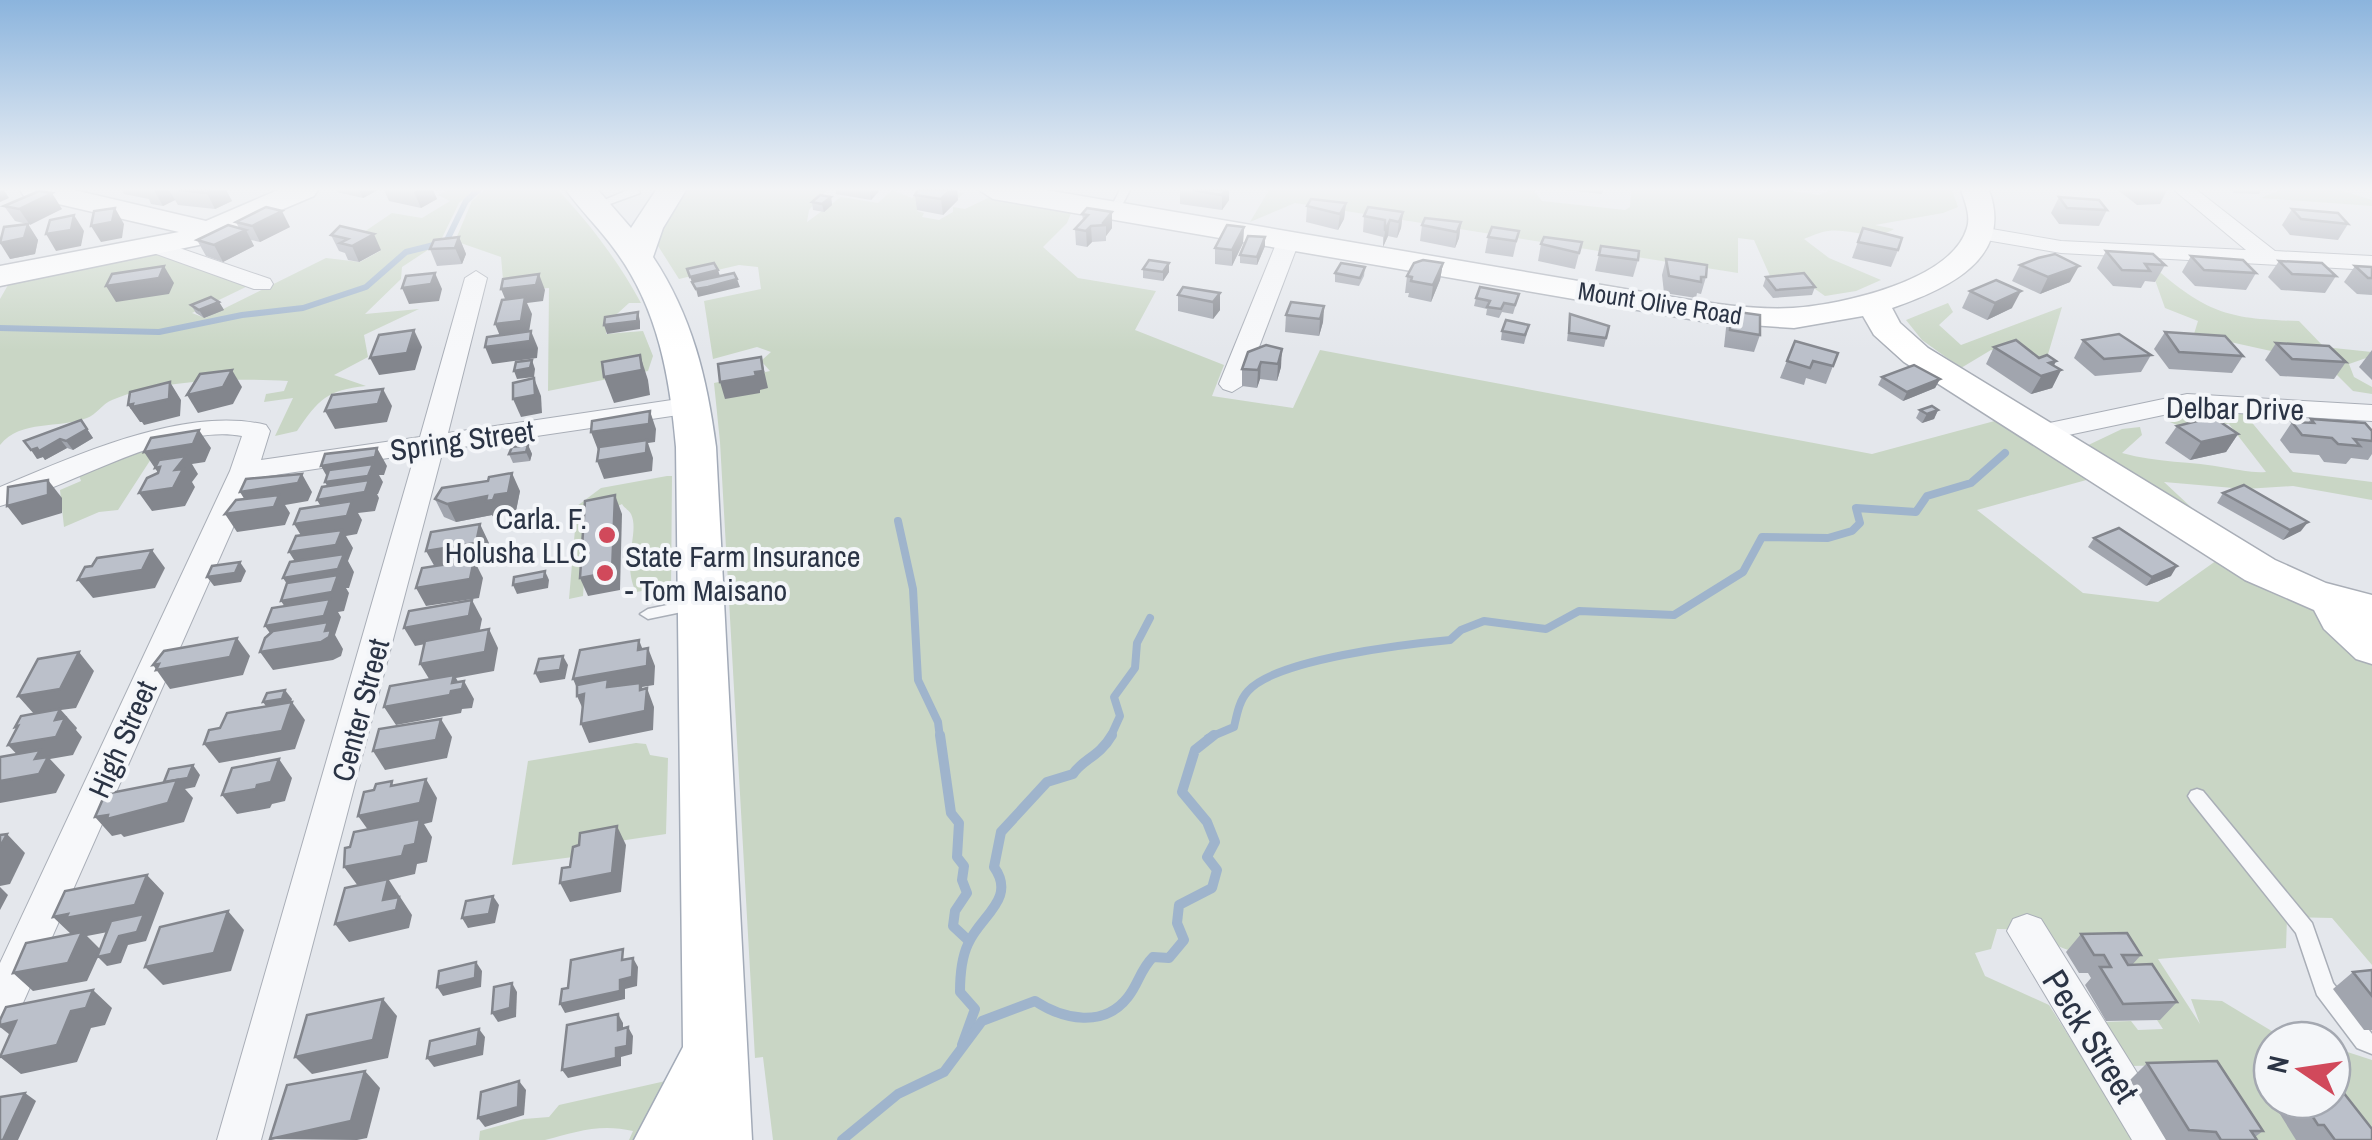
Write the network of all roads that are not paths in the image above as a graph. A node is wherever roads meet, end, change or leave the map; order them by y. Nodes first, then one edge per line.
1 (167, 243) edge
2 (626, 243) edge
3 (642, 243) edge
4 (1286, 243) edge
5 (1312, 243) edge
6 (1972, 243) edge
7 (2041, 243) edge
8 (2251, 243) edge
9 (156, 246) junction
10 (637, 256) junction
11 (2267, 256) junction
12 (2372, 262) edge
13 (0, 276) edge
14 (476, 278) dead end
15 (262, 284) dead end
16 (1857, 307) junction
17 (1794, 318) junction
18 (1916, 355) junction
19 (1232, 384) dead end
20 (692, 405) junction
21 (2372, 413) edge
22 (2040, 433) junction
23 (430, 445) junction
24 (244, 472) junction
25 (0, 497) edge
26 (700, 603) junction
27 (2351, 605) edge
28 (648, 614) dead end
29 (2372, 648) edge
30 (2198, 796) dead end
31 (2026, 931) dead end
32 (2, 1000) edge
33 (2372, 1044) edge
34 (714, 1054) junction
35 (239, 1140) edge
36 (668, 1140) edge
37 (718, 1140) edge
38 (2157, 1140) edge

1 - 9 street
2 - 10 main road
3 - 10 main road
4 - 19 street
5 - 17 street, Mount Olive Road
6 - 16 street
7 - 11 street
8 - 11 street
9 - 13 street
9 - 15 street
10 - 20 main road
11 - 12 street
14 - 23 street, Center Street
16 - 17 street, Mount Olive Road
16 - 18 street, Mount Olive Road
17 - 18 street, Mount Olive Road
18 - 22 street, Mount Olive Road
20 - 23 street, Spring Street
20 - 26 main road
21 - 22 street, Delbar Drive
22 - 27 street, Mount Olive Road
23 - 24 street, Spring Street
23 - 35 street, Center Street
24 - 25 street
24 - 32 street, High Street
26 - 28 lane
26 - 34 main road
27 - 29 street
30 - 33 lane
31 - 38 street, Peck Street
34 - 36 main road
34 - 37 main road

